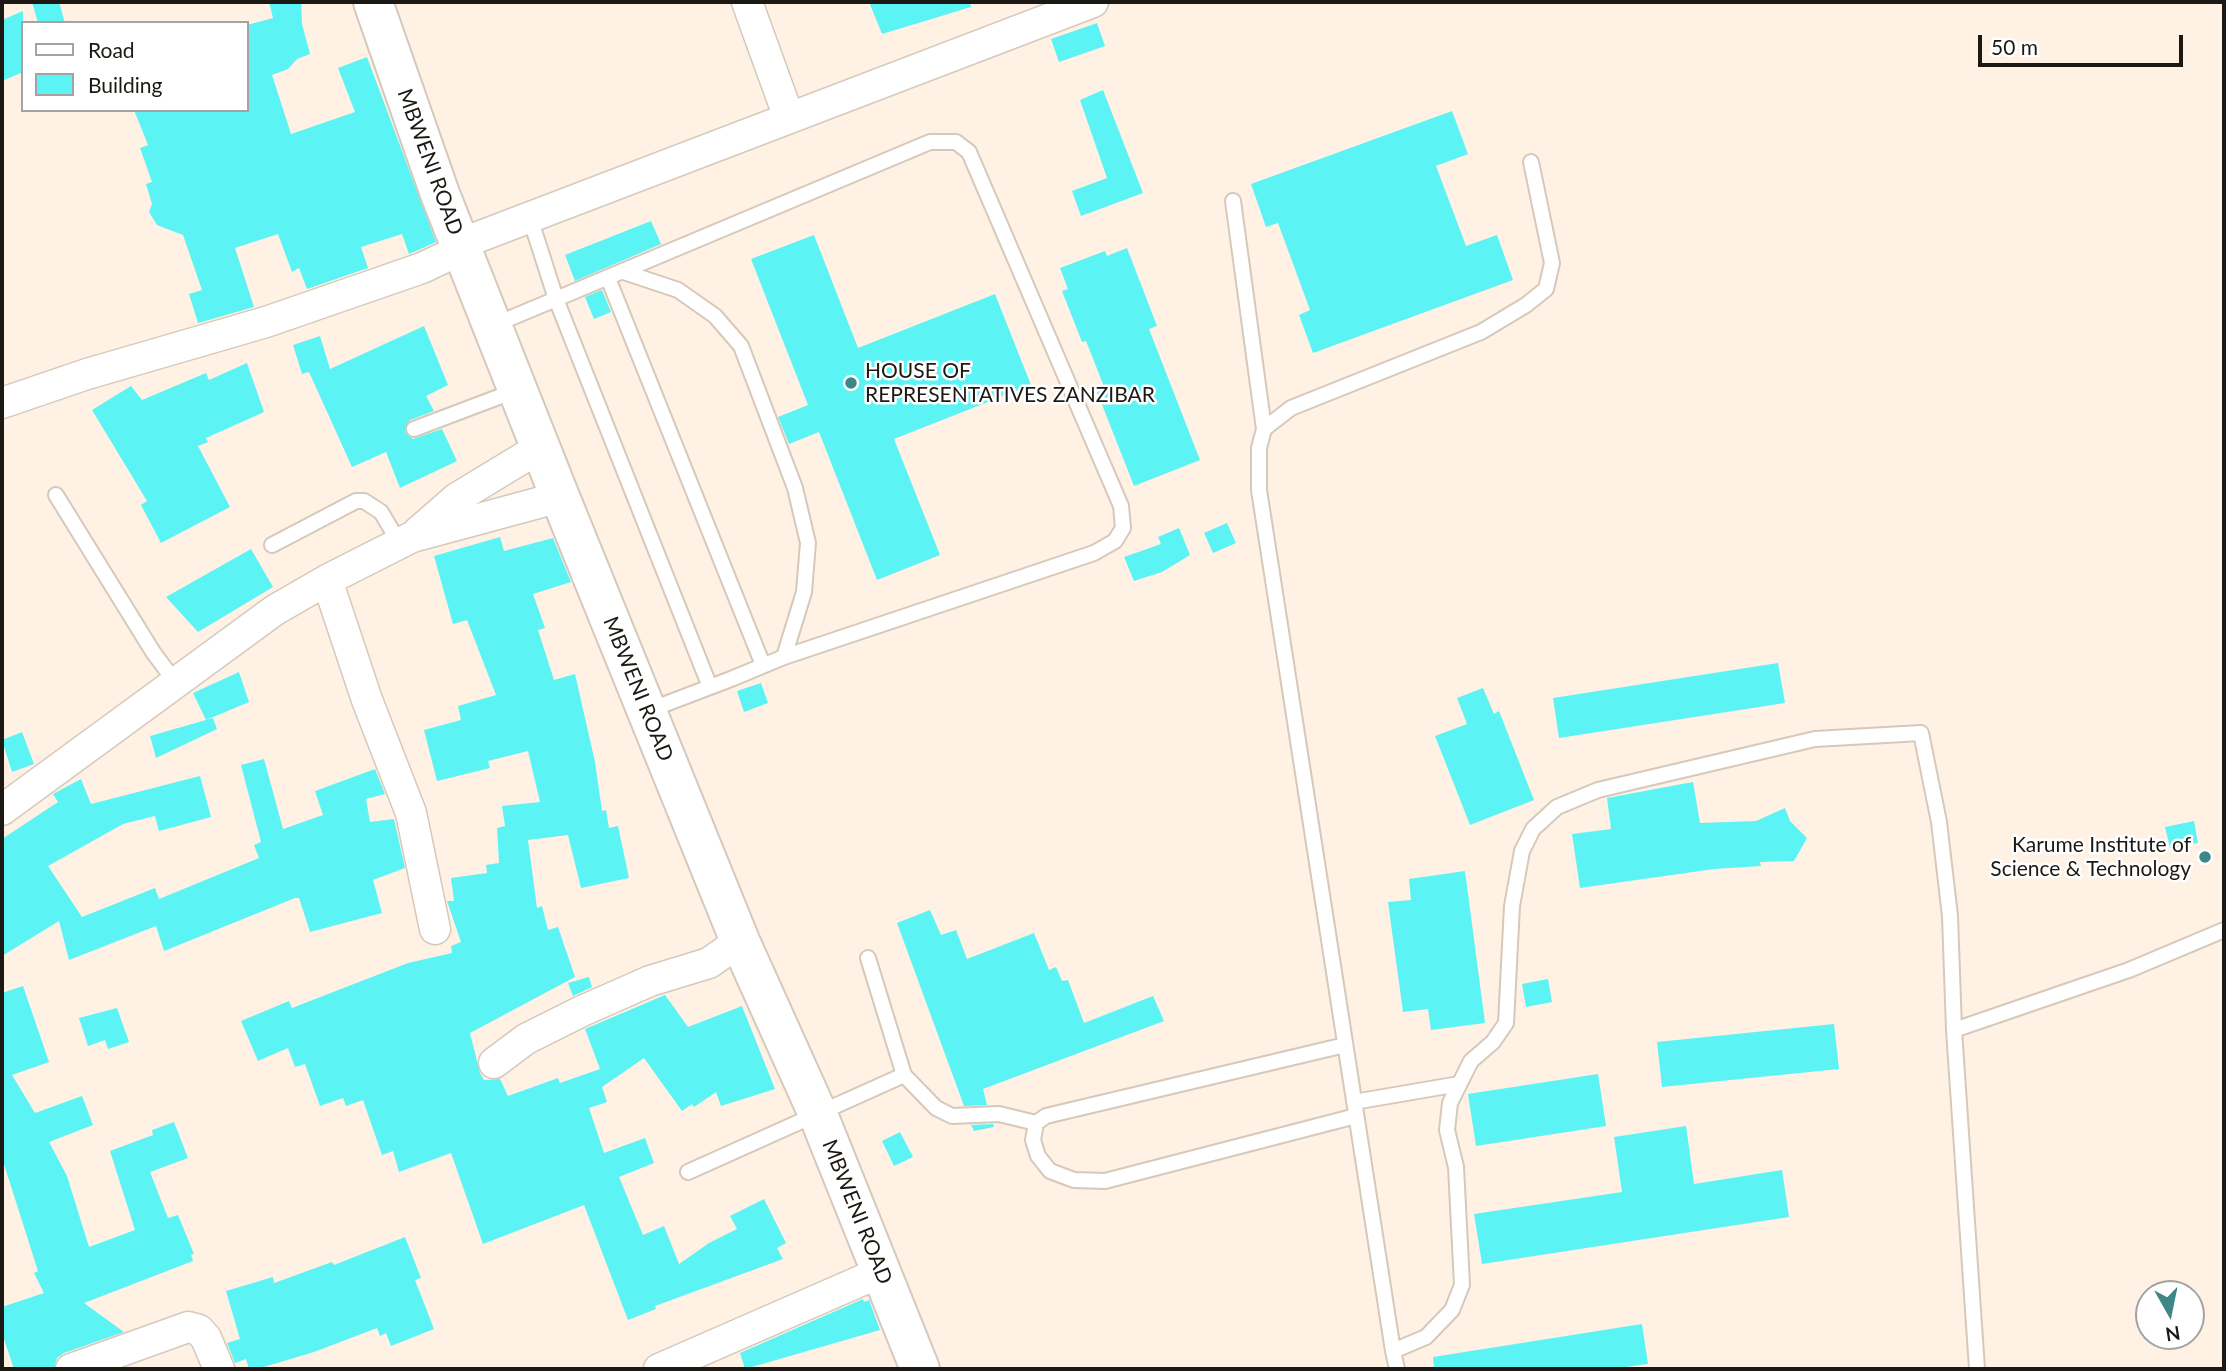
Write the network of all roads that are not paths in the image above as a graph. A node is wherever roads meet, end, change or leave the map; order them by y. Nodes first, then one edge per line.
1 (373, 2) edge
2 (747, 2) edge
3 (1093, 2) edge
4 (1041, 11) edge
5 (789, 118) junction
6 (1531, 162) dead end
7 (1233, 201) dead end
8 (530, 218) junction
9 (461, 247) junction
10 (624, 272) junction
11 (608, 278) junction
12 (555, 299) junction
13 (492, 326) junction
14 (518, 390) junction
15 (2, 403) edge
16 (414, 429) dead end
17 (1264, 429) junction
18 (541, 447) junction
19 (56, 495) dead end
20 (560, 496) junction
21 (406, 541) junction
22 (272, 545) dead end
23 (327, 580) junction
24 (784, 657) junction
25 (763, 665) junction
26 (176, 682) junction
27 (710, 687) junction
28 (647, 712) junction
29 (2, 810) edge
30 (435, 929) dead end
31 (2224, 930) edge
32 (740, 941) junction
33 (868, 958) dead end
34 (1954, 1030) junction
35 (1345, 1045) junction
36 (494, 1063) dead end
37 (904, 1074) junction
38 (1460, 1084) junction
39 (1355, 1109) junction
40 (817, 1112) junction
41 (1036, 1124) junction
42 (688, 1172) dead end
43 (881, 1272) junction
44 (1393, 1351) junction
45 (71, 1369) edge
46 (219, 1369) edge
47 (659, 1369) edge
48 (920, 1369) edge
49 (1396, 1369) edge
50 (1977, 1369) edge

1 - 9 street, MBWENI ROAD
2 - 5 street
3 - 4 street
4 - 5 street
5 - 8 street
6 - 17 lane
7 - 17 lane
8 - 9 street
8 - 12 lane
9 - 13 street, MBWENI ROAD
9 - 15 street
10 - 11 lane
10 - 24 lane
10 - 24 lane
11 - 12 lane
11 - 25 lane
12 - 13 lane
12 - 27 lane
13 - 14 street, MBWENI ROAD
14 - 16 lane
14 - 18 street, MBWENI ROAD
17 - 35 lane
18 - 20 street, MBWENI ROAD
18 - 21 street
19 - 26 lane
20 - 21 street
20 - 28 street, MBWENI ROAD
21 - 22 lane
21 - 23 street
23 - 26 street
23 - 30 street
24 - 25 lane
25 - 27 lane
26 - 29 street
27 - 28 lane
28 - 32 street, MBWENI ROAD
31 - 34 lane
32 - 36 street
32 - 40 street, MBWENI ROAD
33 - 37 lane
34 - 38 lane
34 - 50 lane
35 - 39 lane
35 - 41 lane
37 - 40 lane
37 - 41 lane
38 - 39 lane
38 - 44 lane
39 - 41 lane
39 - 44 lane
40 - 42 lane
40 - 43 street, MBWENI ROAD
43 - 47 street
43 - 48 street, MBWENI ROAD
44 - 49 lane
45 - 46 street

